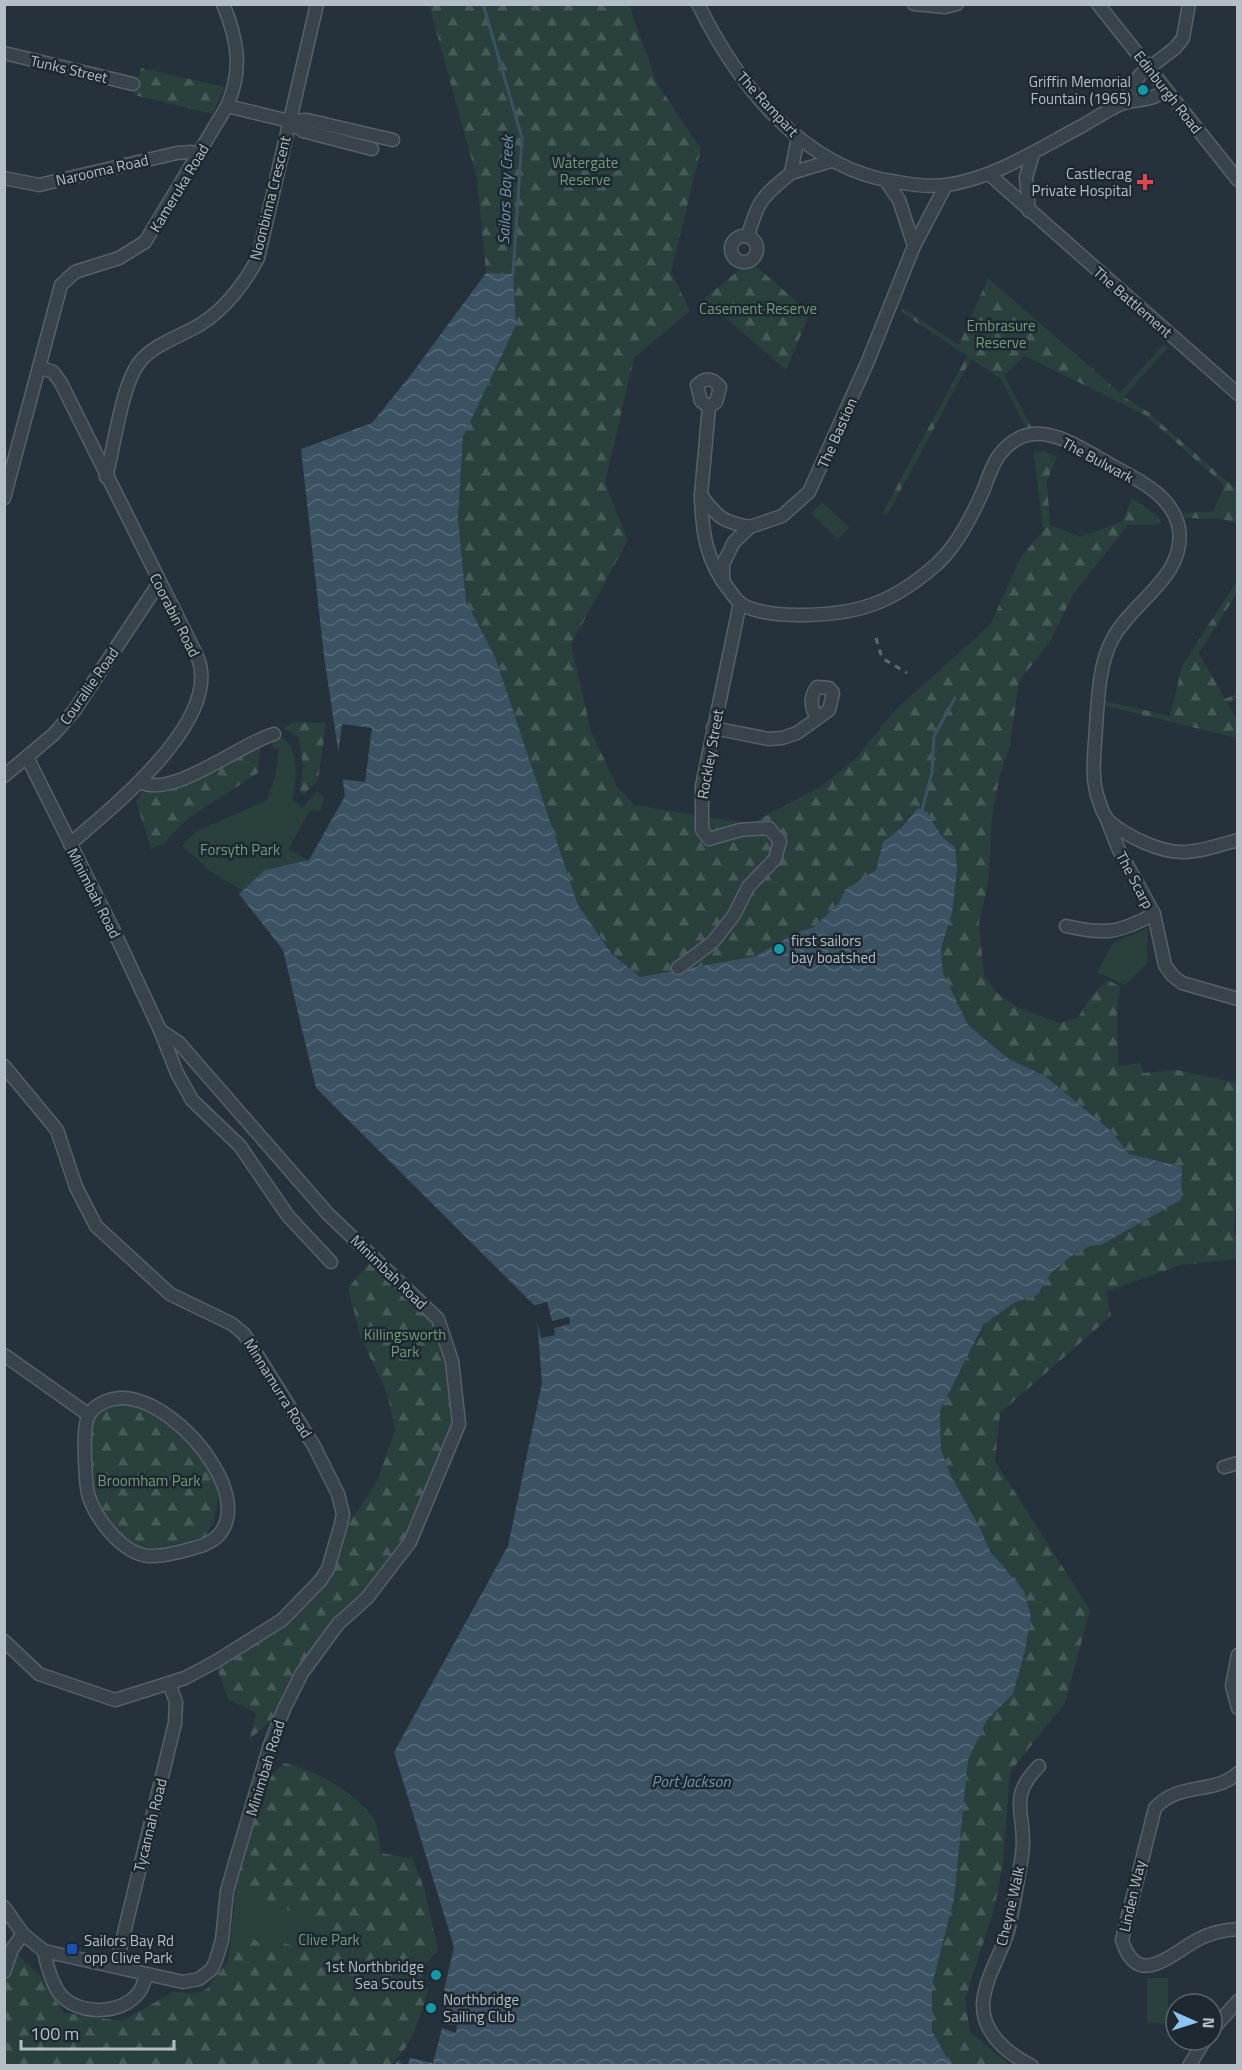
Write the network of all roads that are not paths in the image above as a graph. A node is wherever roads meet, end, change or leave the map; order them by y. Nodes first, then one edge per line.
1 (223, 4) edge
2 (317, 4) edge
3 (698, 4) edge
4 (914, 4) edge
5 (957, 4) edge
6 (1098, 4) edge
7 (1189, 4) edge
8 (4, 53) edge
9 (1149, 68) junction
10 (133, 84) dead end
11 (1166, 90) junction
12 (1123, 103) junction
13 (228, 106) junction
14 (289, 121) junction
15 (798, 136) junction
16 (393, 140) dead end
17 (372, 149) dead end
18 (200, 154) junction
19 (1034, 154) junction
20 (831, 161) junction
21 (791, 173) junction
22 (989, 174) junction
23 (4, 178) edge
24 (1238, 180) edge
25 (886, 181) junction
26 (946, 185) junction
27 (1029, 211) junction
28 (748, 236) dead end
29 (914, 246) junction
30 (39, 367) junction
31 (1238, 394) edge
32 (709, 407) dead end
33 (106, 477) junction
34 (701, 495) junction
35 (4, 498) edge
36 (750, 527) junction
37 (159, 583) junction
38 (723, 583) junction
39 (740, 603) junction
40 (817, 717) dead end
41 (713, 728) junction
42 (274, 734) dead end
43 (27, 757) junction
44 (4, 776) edge
45 (140, 782) junction
46 (1107, 820) junction
47 (1238, 840) edge
48 (69, 844) junction
49 (1154, 914) junction
50 (1066, 926) dead end
51 (678, 968) dead end
52 (1238, 999) edge
53 (160, 1030) junction
54 (4, 1066) edge
55 (331, 1262) dead end
56 (4, 1355) edge
57 (89, 1415) junction
58 (1238, 1463) edge
59 (1224, 1467) dead end
60 (4, 1641) edge
61 (1238, 1655) edge
62 (1236, 1673) edge
63 (169, 1683) junction
64 (1238, 1708) edge
65 (1039, 1766) dead end
66 (1238, 1773) edge
67 (4, 1907) edge
68 (1238, 1929) edge
69 (23, 1934) junction
70 (44, 1951) junction
71 (116, 1966) junction
72 (4, 1972) edge
73 (147, 1975) junction
74 (1238, 2001) edge
75 (1224, 2017) edge
76 (1198, 2052) edge
77 (1032, 2066) edge
78 (1189, 2066) edge

1 - 13 street, Kameruka Road
2 - 14 street, Noonbinna Crescent
3 - 15 street, The Rampart
4 - 5 street
6 - 9 street, Edinburgh Road
7 - 9 street
8 - 10 street, Tunks Street
9 - 11 street, Edinburgh Road
9 - 12 street
11 - 12 street
11 - 24 street, Edinburgh Road
12 - 19 street, The Rampart
13 - 14 street
13 - 18 street, Kameruka Road
14 - 16 street
14 - 17 street
14 - 33 street, Noonbinna Crescent
15 - 20 street, The Rampart
15 - 21 street
18 - 23 street, Narooma Road
18 - 30 street, Kameruka Road
19 - 22 street, The Rampart
19 - 27 street
20 - 21 street
20 - 25 street, The Rampart
21 - 28 street
22 - 26 street, The Rampart
22 - 27 street, The Battlement
25 - 26 street, The Rampart
25 - 29 street
26 - 29 street, The Bastion
27 - 31 street, The Battlement
29 - 36 street, The Bastion
30 - 33 street, Coorabin Road
30 - 35 street, Kameruka Road
32 - 34 street
33 - 37 street, Coorabin Road
34 - 36 street
34 - 38 street
36 - 38 street, The Bastion
37 - 43 street, Courallie Road
37 - 45 street, Coorabin Road
38 - 39 street
39 - 41 street, Rockley Street
39 - 46 street, The Bulwark
40 - 41 street
41 - 51 street, Rockley Street
42 - 45 street
43 - 44 street, Courallie Road
43 - 48 street, Minimbah Road
45 - 48 street, Coorabin Road
46 - 47 street
46 - 49 street, The Scarp
48 - 53 street, Minimbah Road
49 - 50 street
49 - 52 street, The Scarp
53 - 55 street
53 - 73 street, Minimbah Road
54 - 63 street, Minnamurra Road
56 - 57 street
57 - 57 street
58 - 59 street
60 - 63 street, Minnamurra Road
61 - 62 street
62 - 64 street
63 - 71 street, Tycannah Road
65 - 77 street, Cheyne Walk
66 - 68 street, Linden Way
67 - 69 street
69 - 70 street
69 - 72 street
70 - 71 street
70 - 73 street
71 - 73 street
74 - 75 street
76 - 78 street

